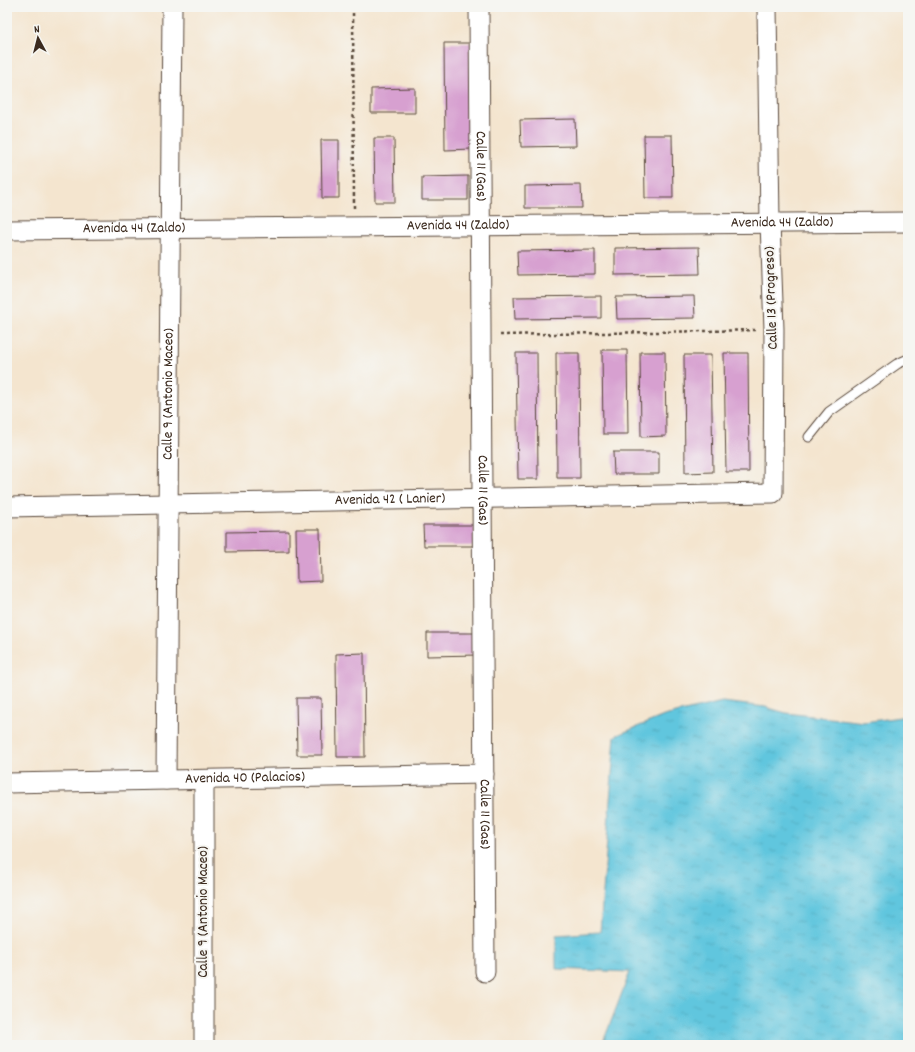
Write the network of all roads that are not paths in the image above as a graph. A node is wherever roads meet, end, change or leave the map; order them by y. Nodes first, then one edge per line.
1 (172, 7) edge
2 (479, 7) edge
3 (767, 7) edge
4 (908, 222) edge
5 (770, 223) junction
6 (480, 226) junction
7 (170, 229) junction
8 (7, 230) edge
9 (908, 359) edge
10 (809, 437) dead end
11 (774, 494) joint
12 (482, 499) junction
13 (168, 504) junction
14 (7, 507) edge
15 (484, 774) junction
16 (166, 780) junction
17 (204, 780) junction
18 (7, 783) edge
19 (485, 972) dead end
20 (204, 1045) edge

1 - 7 street, Calle 9 (Antonio Maceo)
2 - 6 street, Calle 11 (Gas)
3 - 5 street, Calle 13 (Progreso)
4 - 5 street, Avenida 44 (Zaldo)
5 - 6 street, Avenida 44 (Zaldo)
5 - 11 street, Calle 13 (Progreso)
6 - 7 street, Avenida 44 (Zaldo)
6 - 12 street, Calle 11 (Gas)
7 - 8 street, Avenida 44 (Zaldo)
7 - 13 street, Calle 9 (Antonio Maceo)
9 - 10 lane
11 - 12 street, Avenida 42 ( Lanier)
12 - 13 street, Avenida 42 ( Lanier)
12 - 15 street, Calle 11 (Gas)
13 - 14 street, Avenida 42 ( Lanier)
13 - 16 street, Calle 9 (Antonio Maceo)
15 - 17 street, Avenida 40 (Palacios)
15 - 19 street, Calle 11 (Gas)
16 - 17 street, Avenida 40 (Palacios)
16 - 18 street, Avenida 40 (Palacios)
17 - 20 street, Calle 9 (Antonio Maceo)

